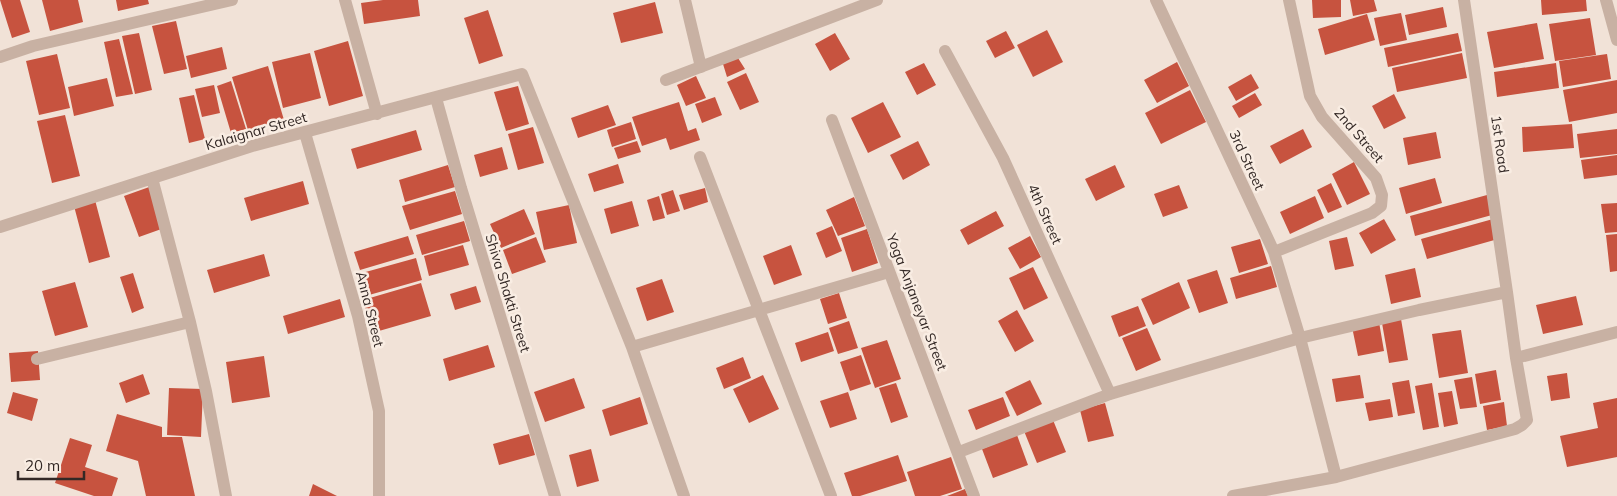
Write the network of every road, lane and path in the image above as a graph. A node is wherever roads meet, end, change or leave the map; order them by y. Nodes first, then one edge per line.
1 (232, 0) edge
2 (345, 0) edge
3 (685, 0) edge
4 (877, 0) edge
5 (1156, 0) edge
6 (1289, 0) edge
7 (1464, 0) edge
8 (1606, 0) edge
9 (1617, 40) edge
10 (946, 51) dead end
11 (0, 57) edge
12 (701, 67) junction
13 (666, 80) dead end
14 (436, 98) junction
15 (377, 114) junction
16 (832, 120) dead end
17 (305, 133) junction
18 (700, 157) dead end
19 (152, 178) junction
20 (0, 227) edge
21 (1274, 252) junction
22 (888, 272) junction
23 (1507, 292) junction
24 (759, 310) junction
25 (190, 322) junction
26 (1617, 332) edge
27 (1300, 338) junction
28 (632, 348) junction
29 (1516, 358) junction
30 (37, 359) dead end
31 (1110, 394) junction
32 (959, 452) junction
33 (1336, 477) junction
34 (226, 496) edge
35 (379, 496) edge
36 (555, 496) edge
37 (684, 496) edge
38 (831, 496) edge
39 (974, 496) edge
40 (1233, 496) edge

1 - 11 street
2 - 15 street
3 - 12 street
4 - 12 street
5 - 21 street, 3rd Street
6 - 21 street, 2nd Street
7 - 23 street, 1st Road
8 - 9 street
10 - 31 street, 4th Street
12 - 13 street
14 - 15 street, Kalaignar Street
14 - 28 street, Kalaignar Street
14 - 36 street, Shiva Shakti Street
15 - 17 street, Kalaignar Street
16 - 22 street, Yoga Anjaneyar Street
17 - 19 street, Kalaignar Street
17 - 35 street, Anna Street
18 - 24 street
19 - 20 street, Kalaignar Street
19 - 25 street
21 - 27 street, 3rd Street
22 - 24 street
22 - 32 street, Yoga Anjaneyar Street
23 - 27 street
23 - 29 street, 1st Road
24 - 28 street
24 - 38 street
25 - 30 street
25 - 34 street
26 - 29 street
27 - 31 street
27 - 33 street, 3rd Street
28 - 37 street
29 - 33 street, 1st Road
31 - 32 street
32 - 39 street, Yoga Anjaneyar Street
33 - 40 street

